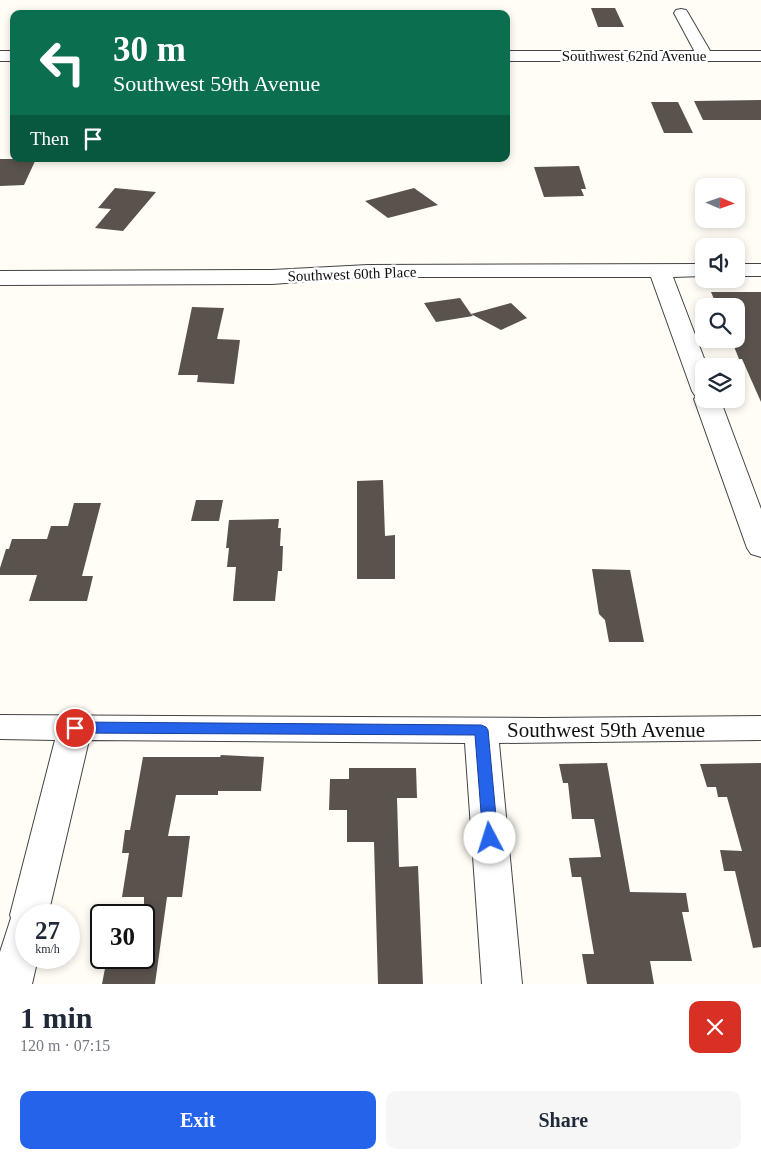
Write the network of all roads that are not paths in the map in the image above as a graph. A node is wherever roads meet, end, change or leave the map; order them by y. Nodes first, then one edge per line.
1 (681, 13) dead end
2 (510, 56) edge
3 (705, 56) junction
4 (761, 56) edge
5 (695, 270) edge
6 (745, 270) edge
7 (761, 270) edge
8 (660, 271) junction
9 (0, 278) edge
10 (695, 366) edge
11 (710, 408) edge
12 (761, 548) edge
13 (0, 727) edge
14 (75, 728) junction
15 (761, 728) edge
16 (481, 730) junction
17 (32, 904) edge
18 (16, 969) edge
19 (12, 984) edge
20 (502, 984) edge

1 - 3 street
2 - 3 street, Southwest 62nd Avenue
3 - 4 street, Southwest 62nd Avenue
5 - 8 street, Southwest 60th Place
6 - 7 street
8 - 9 street, Southwest 60th Place
8 - 10 street
11 - 12 street
13 - 14 street, Southwest 59th Avenue
14 - 16 street, Southwest 59th Avenue
14 - 17 street
15 - 16 street, Southwest 59th Avenue
16 - 20 street
18 - 19 street

